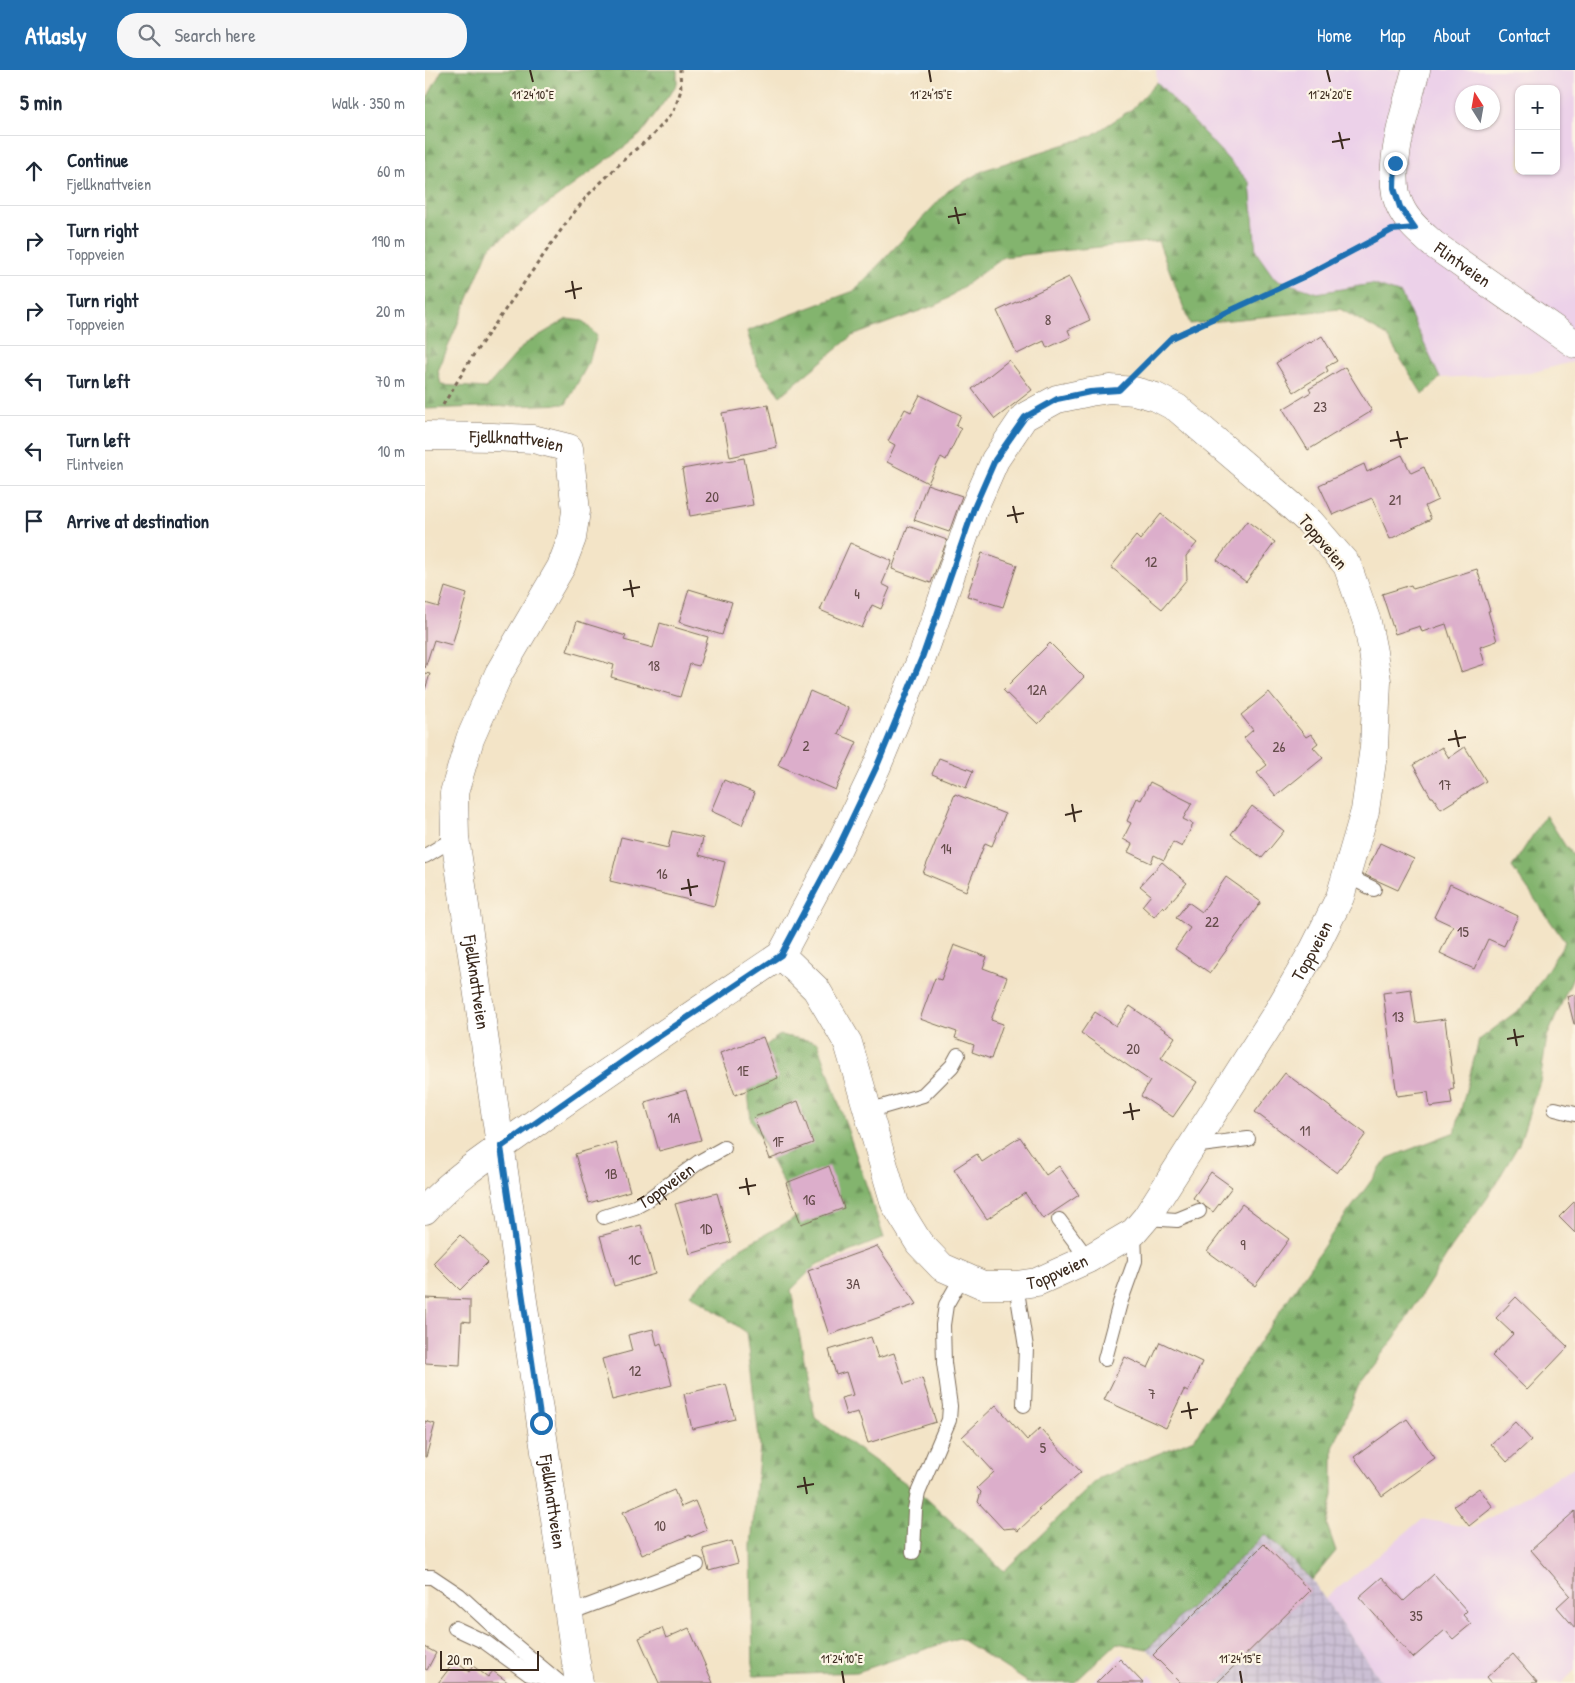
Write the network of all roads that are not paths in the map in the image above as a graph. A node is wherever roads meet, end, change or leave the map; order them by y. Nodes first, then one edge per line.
1 (1416, 70) edge
2 (1575, 344) edge
3 (426, 436) edge
4 (455, 838) junction
5 (425, 856) edge
6 (1347, 876) junction
7 (1374, 889) dead end
8 (781, 955) junction
9 (958, 1055) dead end
10 (1555, 1110) dead end
11 (868, 1111) junction
12 (1575, 1114) edge
13 (1248, 1139) dead end
14 (1193, 1146) junction
15 (501, 1147) junction
16 (724, 1148) dead end
17 (425, 1210) edge
18 (1199, 1211) dead end
19 (604, 1217) dead end
20 (1059, 1220) dead end
21 (1140, 1225) junction
22 (1087, 1260) junction
23 (962, 1277) junction
24 (1016, 1285) junction
25 (1105, 1359) dead end
26 (1024, 1405) dead end
27 (913, 1552) dead end
28 (697, 1565) dead end
29 (425, 1577) edge
30 (569, 1613) junction
31 (455, 1628) dead end
32 (566, 1682) edge

1 - 2 street, Flintveien
3 - 4 street, Fjellknattveien
4 - 5 lane
4 - 15 street, Fjellknattveien
6 - 7 lane
6 - 8 street, Toppveien
6 - 14 street, Toppveien
8 - 11 street, Toppveien
8 - 15 street, Toppveien
9 - 11 lane
10 - 12 lane
11 - 23 street, Toppveien
13 - 14 lane
14 - 21 street, Toppveien
15 - 17 street, Toppveien
15 - 30 street, Fjellknattveien
16 - 19 lane, Toppveien
18 - 21 lane
20 - 22 lane
21 - 22 street, Toppveien
21 - 25 lane
22 - 24 street, Toppveien
23 - 24 street, Toppveien
23 - 27 lane
24 - 26 lane
28 - 30 lane
29 - 32 lane
30 - 32 street, Fjellknattveien
31 - 32 lane

